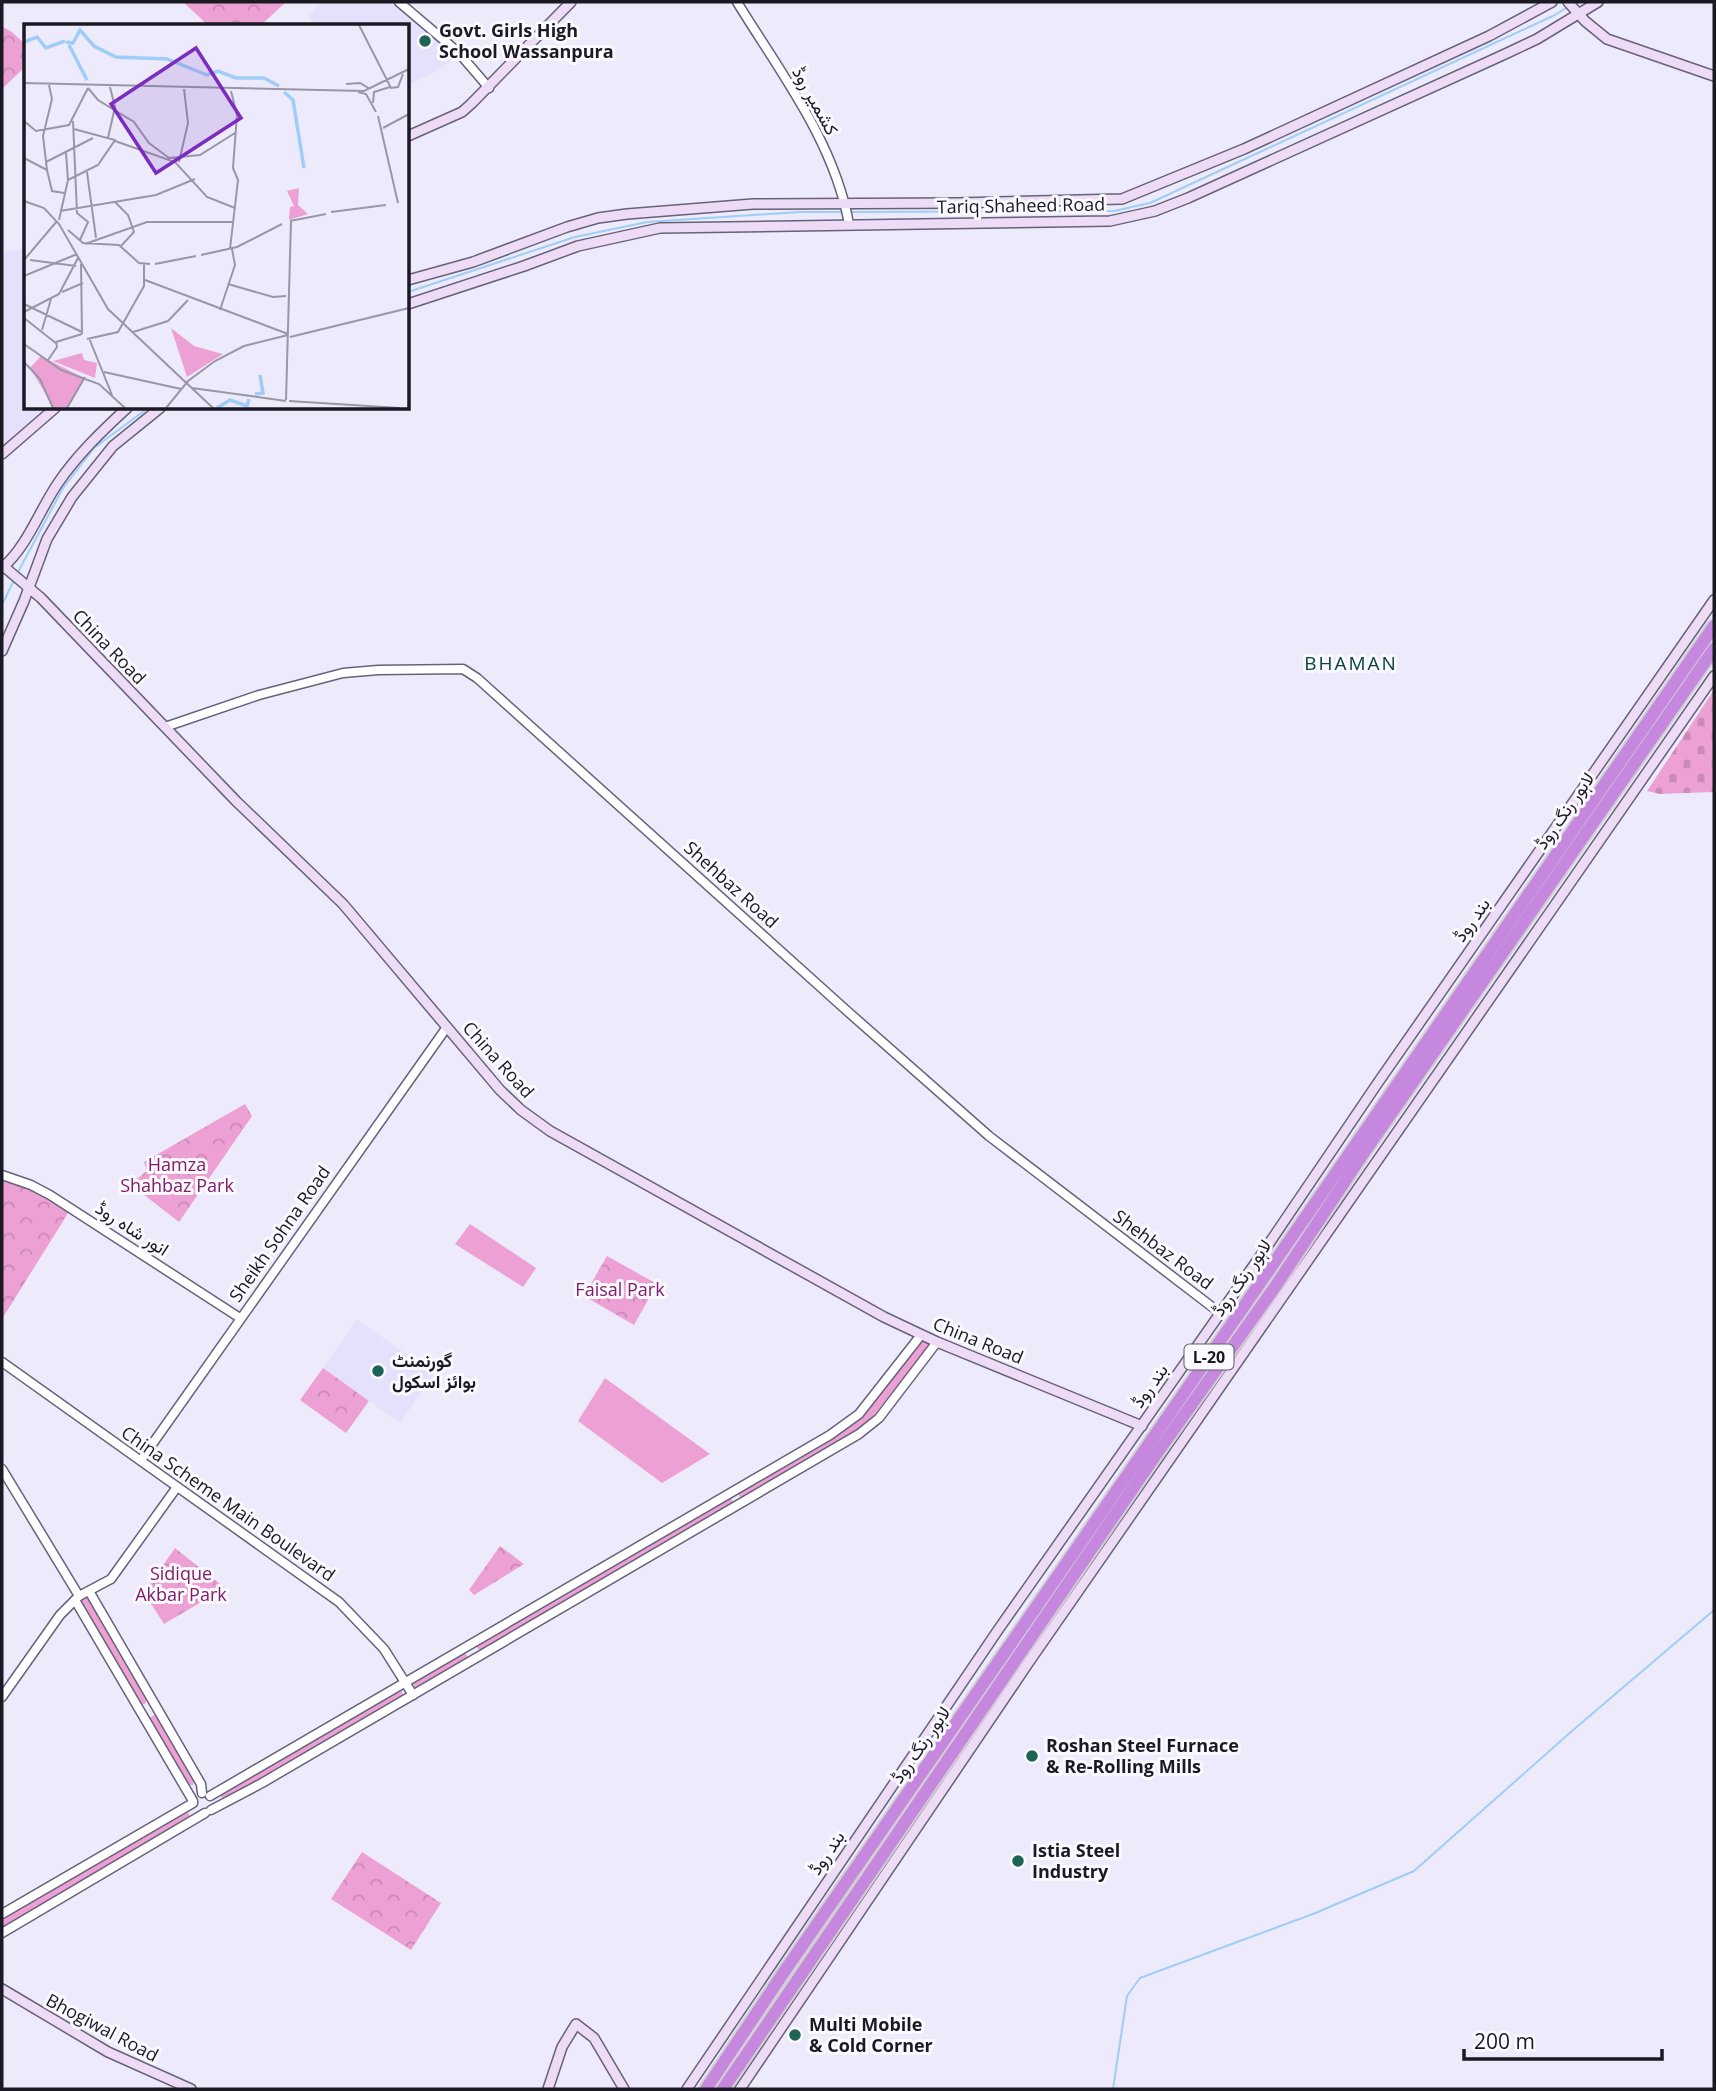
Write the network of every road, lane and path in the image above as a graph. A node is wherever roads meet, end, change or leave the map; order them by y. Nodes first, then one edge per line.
1 (399, 2) edge
2 (572, 2) edge
3 (737, 2) edge
4 (1552, 2) edge
5 (1567, 2) edge
6 (1598, 2) edge
7 (1577, 13) junction
8 (1714, 76) edge
9 (489, 88) junction
10 (410, 135) edge
11 (845, 206) junction
12 (849, 224) junction
13 (410, 279) edge
14 (410, 303) edge
15 (53, 410) edge
16 (125, 410) edge
17 (158, 410) edge
18 (2, 454) edge
19 (5, 568) edge
20 (26, 584) junction
21 (1714, 600) edge
22 (1714, 626) edge
23 (1714, 649) edge
24 (2, 650) edge
25 (1714, 676) edge
26 (164, 727) junction
27 (447, 1027) junction
28 (2, 1175) edge
29 (1220, 1312) junction
30 (240, 1318) junction
31 (921, 1335) junction
32 (937, 1342) junction
33 (2, 1362) edge
34 (1142, 1426) junction
35 (141, 1460) junction
36 (2, 1469) edge
37 (177, 1487) junction
38 (733, 1491) junction
39 (740, 1504) junction
40 (89, 1591) junction
41 (77, 1598) junction
42 (405, 1682) junction
43 (413, 1695) junction
44 (2, 1697) edge
45 (154, 1706) junction
46 (142, 1713) junction
47 (206, 1795) junction
48 (193, 1802) junction
49 (208, 1811) junction
50 (2, 1914) edge
51 (2, 1933) edge
52 (2, 1989) edge
53 (191, 2089) edge
54 (548, 2089) edge
55 (624, 2089) edge
56 (687, 2089) edge
57 (706, 2089) edge
58 (723, 2089) edge
59 (740, 2089) edge

1 - 9 street
2 - 9 main road
3 - 11 street, کشمیر روڈ
4 - 11 main road, Tariq Shaheed Road
5 - 7 main road
6 - 7 main road, Tariq Shaheed Road
7 - 8 main road
7 - 12 main road, Tariq Shaheed Road
9 - 10 main road
11 - 12 street, کشمیر روڈ
11 - 13 main road, Tariq Shaheed Road
12 - 14 main road, Tariq Shaheed Road
15 - 18 main road
16 - 19 main road
17 - 20 main road
19 - 20 main road, China Road
20 - 24 main road
20 - 26 main road, China Road
21 - 29 main road, بند روڈ
22 - 57 highway, لاہور رنگ روڈ / L-20
23 - 58 highway, لاہور رنگ روڈ / L-20
25 - 59 main road
26 - 27 main road, China Road
26 - 29 street, Shehbaz Road
27 - 30 street, Sheikh Sohna Road
27 - 31 main road, China Road
28 - 30 street, انور شاہ روڈ
29 - 34 main road, بند روڈ
30 - 35 street, Sheikh Sohna Road
31 - 32 main road, China Road
31 - 38 street
32 - 34 main road, China Road
32 - 39 street
33 - 35 street, China Scheme Main Boulevard
34 - 56 main road, بند روڈ
35 - 37 street, China Scheme Main Boulevard
36 - 41 street
37 - 40 street
37 - 42 street, China Scheme Main Boulevard
38 - 39 street
38 - 42 street
39 - 43 street
40 - 41 street
40 - 45 street
41 - 44 street
41 - 46 street
42 - 43 street, China Scheme Main Boulevard
42 - 47 street
43 - 49 street
45 - 46 street
45 - 47 street
46 - 48 street
47 - 48 street
47 - 49 street
48 - 49 street
48 - 50 street
49 - 51 street
52 - 53 main road, Bhogiwal Road
54 - 55 main road

